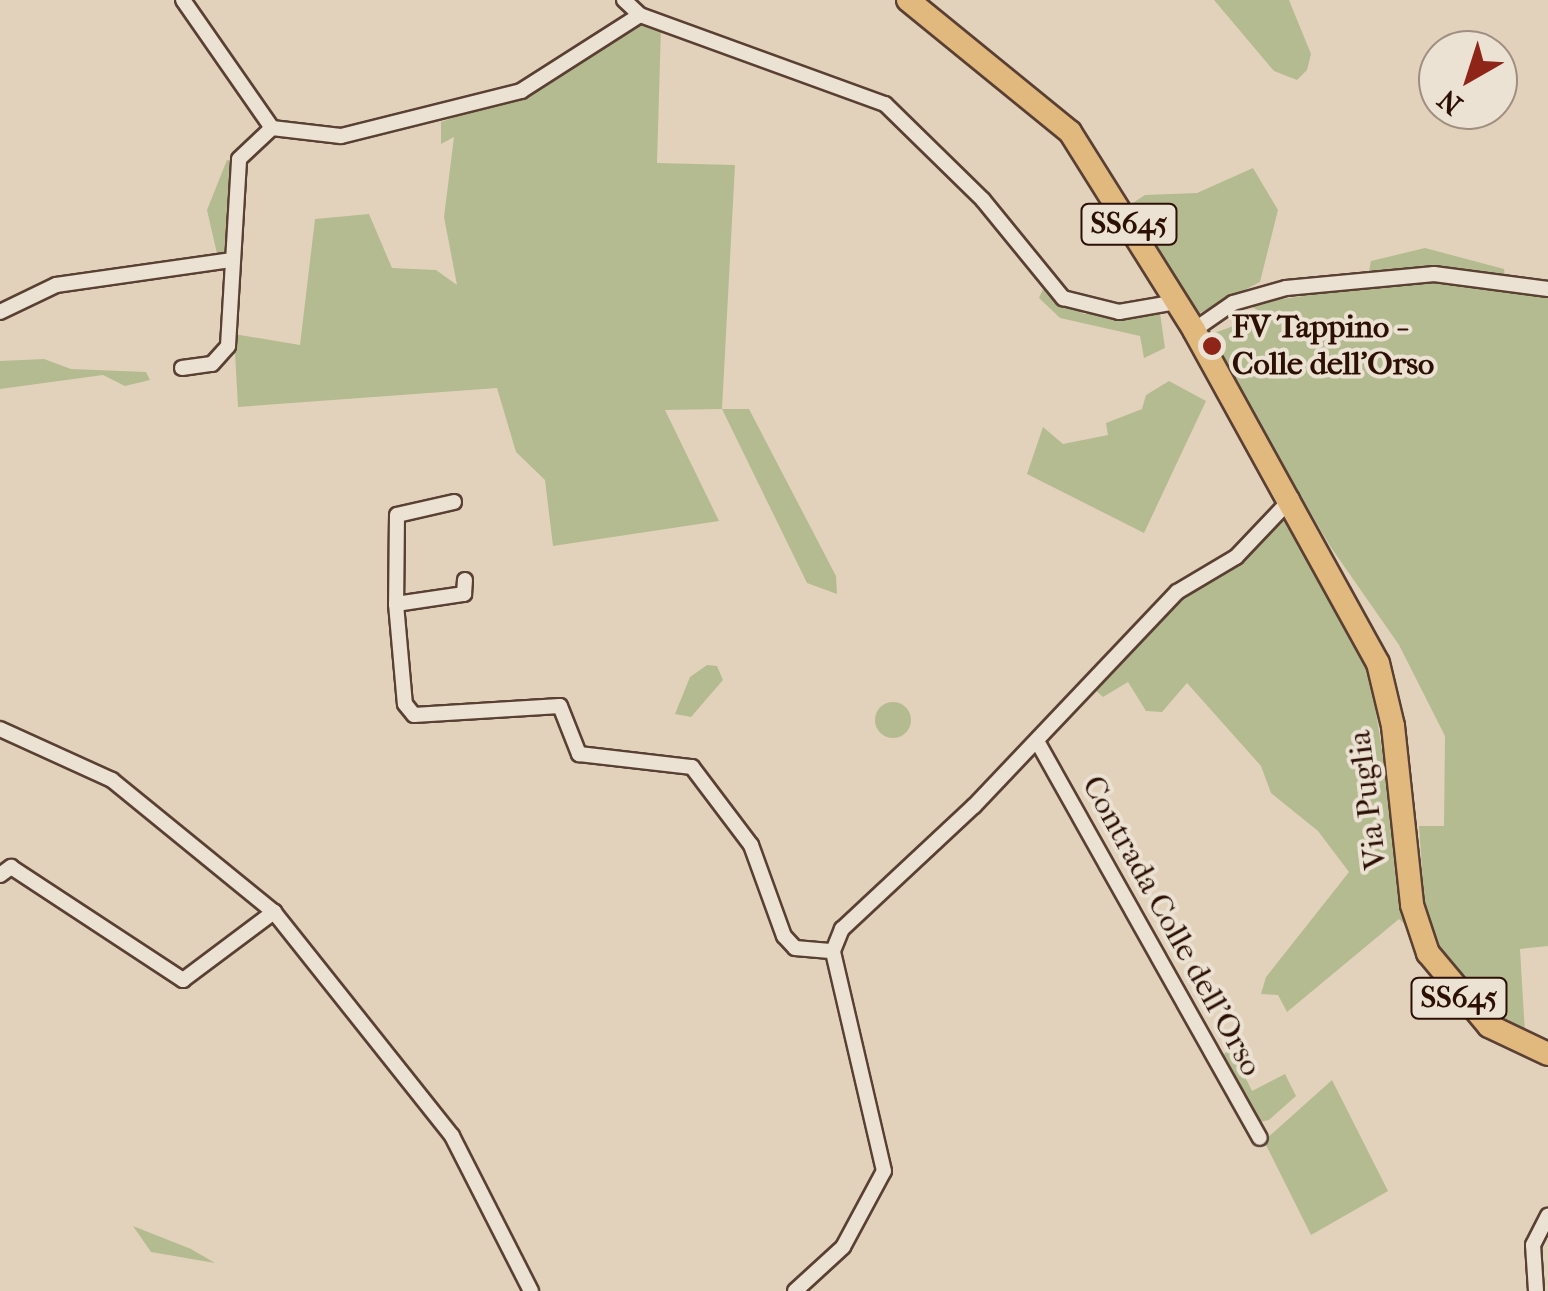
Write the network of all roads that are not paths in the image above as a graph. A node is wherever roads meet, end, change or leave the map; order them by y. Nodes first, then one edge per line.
1 (184, 0) edge
2 (624, 0) edge
3 (908, 0) edge
4 (640, 15) junction
5 (272, 128) junction
6 (232, 260) junction
7 (1548, 289) edge
8 (1177, 302) junction
9 (0, 312) edge
10 (1194, 330) junction
11 (182, 368) dead end
12 (1292, 498) junction
13 (454, 502) dead end
14 (465, 580) dead end
15 (396, 604) junction
16 (0, 729) edge
17 (1036, 741) junction
18 (0, 875) edge
19 (274, 912) junction
20 (833, 952) junction
21 (1548, 1054) edge
22 (1260, 1138) dead end
23 (1548, 1216) edge
24 (531, 1291) edge
25 (795, 1291) edge
26 (1536, 1291) edge

1 - 5 street
2 - 4 street
3 - 8 main road, SS645
4 - 5 street
4 - 8 street
5 - 6 street
6 - 9 street
6 - 11 street
7 - 10 street
8 - 10 main road, SS645
10 - 12 main road, SS645
12 - 17 street
12 - 21 main road, Via Puglia / SS645
13 - 15 street
14 - 15 street
15 - 20 street
16 - 19 street
17 - 20 street
17 - 22 street, Contrada Colle dell'Orso
18 - 19 street
19 - 24 street
20 - 25 street
23 - 26 street

